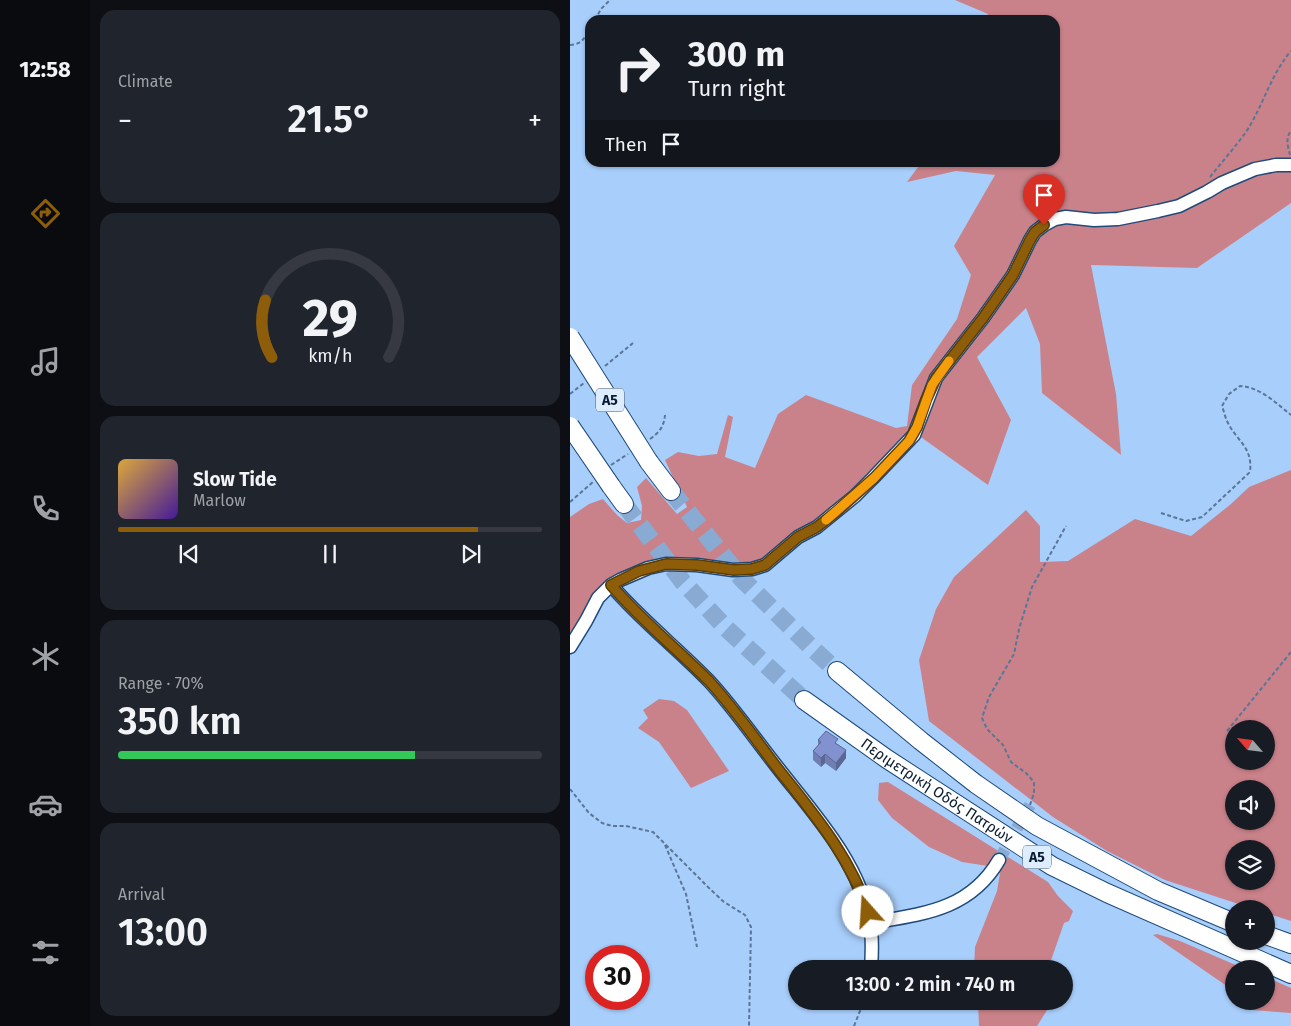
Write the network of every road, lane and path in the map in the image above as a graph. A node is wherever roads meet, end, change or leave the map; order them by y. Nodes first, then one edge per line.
1 (610, 0) edge
2 (597, 15) edge
3 (585, 38) edge
4 (570, 46) edge
5 (1291, 52) edge
6 (1291, 131) edge
7 (1291, 164) edge
8 (1207, 180) dead end
9 (570, 338) edge
10 (665, 415) dead end
11 (1291, 415) edge
12 (570, 426) edge
13 (648, 440) dead end
14 (634, 450) dead end
15 (605, 478) junction
16 (671, 491) tunnel mouth
17 (570, 502) edge
18 (624, 504) tunnel mouth
19 (1161, 513) dead end
20 (1066, 526) dead end
21 (611, 585) junction
22 (570, 647) edge
23 (1291, 652) edge
24 (837, 671) tunnel mouth
25 (804, 700) tunnel mouth
26 (1236, 720) edge
27 (570, 789) edge
28 (1030, 805) tunnel mouth
29 (664, 843) junction
30 (999, 860) tunnel mouth
31 (1225, 919) edge
32 (870, 923) junction
33 (1275, 938) edge
34 (1291, 944) edge
35 (697, 947) dead end
36 (871, 960) edge
37 (1291, 974) edge
38 (860, 1010) edge
39 (749, 1026) edge
40 (854, 1026) edge

1 - 2 path
3 - 4 path
5 - 8 path
6 - 7 path
7 - 21 street
9 - 16 highway, Α5, bridge
10 - 13 path
11 - 19 path
12 - 15 highway, bridge
14 - 15 path
15 - 17 path
15 - 18 highway
20 - 28 path
21 - 22 street
21 - 32 street
23 - 26 path
24 - 31 highway, Περιμετρική Οδός Πατρών / Α5
25 - 37 highway, Περιμετρική Οδός Πατρών / Α5
27 - 29 path
29 - 35 path
29 - 39 path
30 - 32 street
32 - 36 street
33 - 34 highway
38 - 40 path

